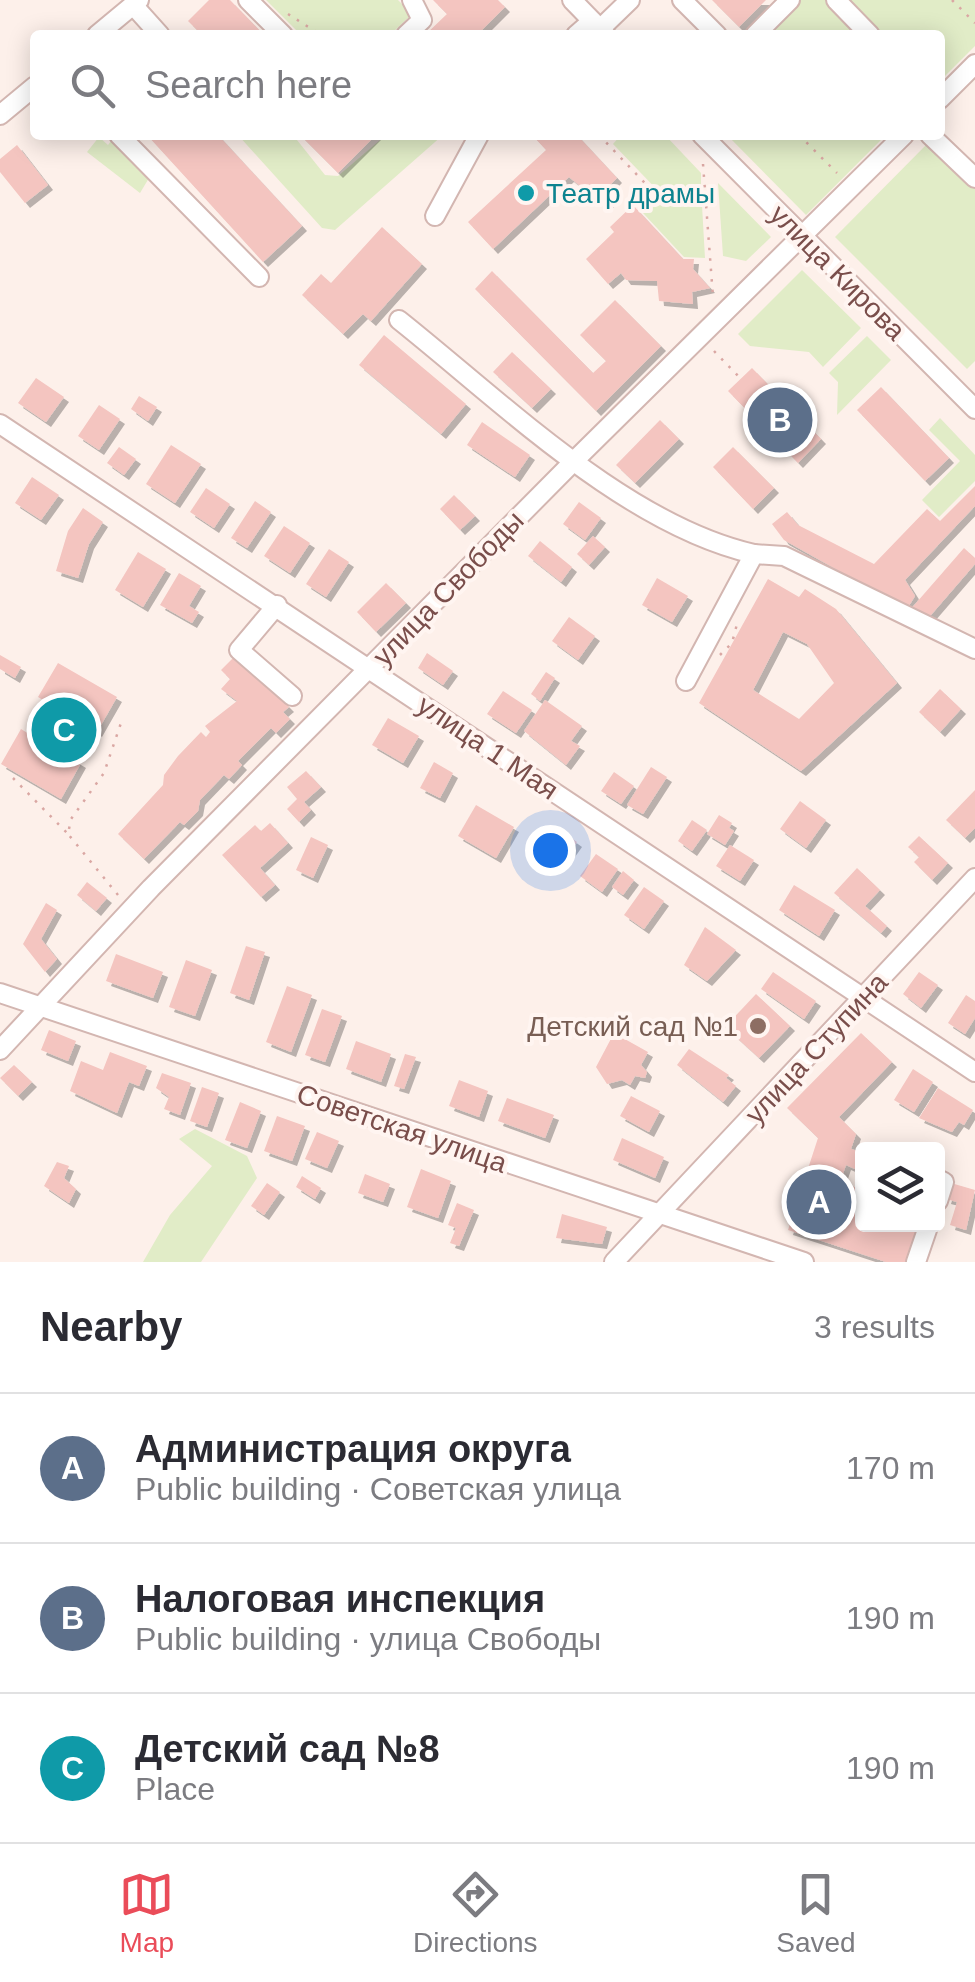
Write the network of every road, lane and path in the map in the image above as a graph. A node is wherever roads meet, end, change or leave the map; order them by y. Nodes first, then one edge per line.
1 (248, 0) edge
2 (412, 0) edge
3 (572, 0) edge
4 (630, 0) edge
5 (682, 0) edge
6 (790, 0) edge
7 (836, 0) edge
8 (952, 0) edge
9 (136, 2) edge
10 (975, 23) edge
11 (599, 28) edge
12 (103, 30) edge
13 (156, 30) edge
14 (278, 30) edge
15 (411, 30) edge
16 (712, 30) edge
17 (760, 30) edge
18 (865, 30) edge
19 (975, 64) edge
20 (0, 87) edge
21 (28, 91) edge
22 (945, 95) edge
23 (0, 115) edge
24 (124, 140) edge
25 (476, 140) edge
26 (707, 140) edge
27 (805, 140) edge
28 (899, 140) edge
29 (935, 140) edge
30 (604, 141) edge
31 (703, 164) dead end
32 (838, 174) dead end
33 (975, 178) edge
34 (706, 202) junction
35 (435, 216) dead end
36 (802, 238) junction
37 (259, 277) dead end
38 (713, 298) dead end
39 (399, 320) dead end
40 (713, 350) dead end
41 (741, 379) dead end
42 (792, 394) dead end
43 (785, 402) dead end
44 (975, 409) edge
45 (0, 424) edge
46 (575, 460) junction
47 (754, 554) junction
48 (277, 605) junction
49 (975, 649) edge
50 (370, 668) junction
51 (686, 681) dead end
52 (292, 696) dead end
53 (122, 720) dead end
54 (12, 778) dead end
55 (68, 834) junction
56 (975, 878) edge
57 (122, 900) dead end
58 (0, 992) edge
59 (865, 996) junction
60 (42, 1007) junction
61 (0, 1050) edge
62 (975, 1072) edge
63 (656, 1216) junction
64 (926, 1232) edge
65 (614, 1262) edge
66 (804, 1262) edge
67 (916, 1262) edge

1 - 14 street
2 - 15 street
3 - 11 street
4 - 11 street
5 - 16 street
6 - 17 street
7 - 18 street
8 - 10 path
9 - 12 street
9 - 13 street
19 - 22 street
20 - 21 street
21 - 23 street
24 - 37 street
25 - 35 street
26 - 36 street, улица Кирова
27 - 32 path
28 - 36 street, улица Свободы
29 - 33 street
30 - 34 path
31 - 34 path
34 - 38 path
36 - 44 street, улица Кирова
36 - 46 street, улица Свободы
39 - 46 street
40 - 41 path
42 - 43 path
45 - 48 street, улица 1 Мая
46 - 47 street
46 - 50 street, улица Свободы
47 - 49 street
47 - 51 street
48 - 50 street, улица 1 Мая
48 - 52 street
50 - 59 street, улица 1 Мая
50 - 60 street, улица Свободы
53 - 55 path
54 - 55 path
55 - 57 path
56 - 59 street, улица Ступина
58 - 60 street, Советская улица
59 - 62 street, улица 1 Мая
59 - 63 street, улица Ступина
60 - 61 street, улица Свободы
60 - 63 street, Советская улица
63 - 65 street, улица Ступина
63 - 66 street, Советская улица
64 - 67 street

